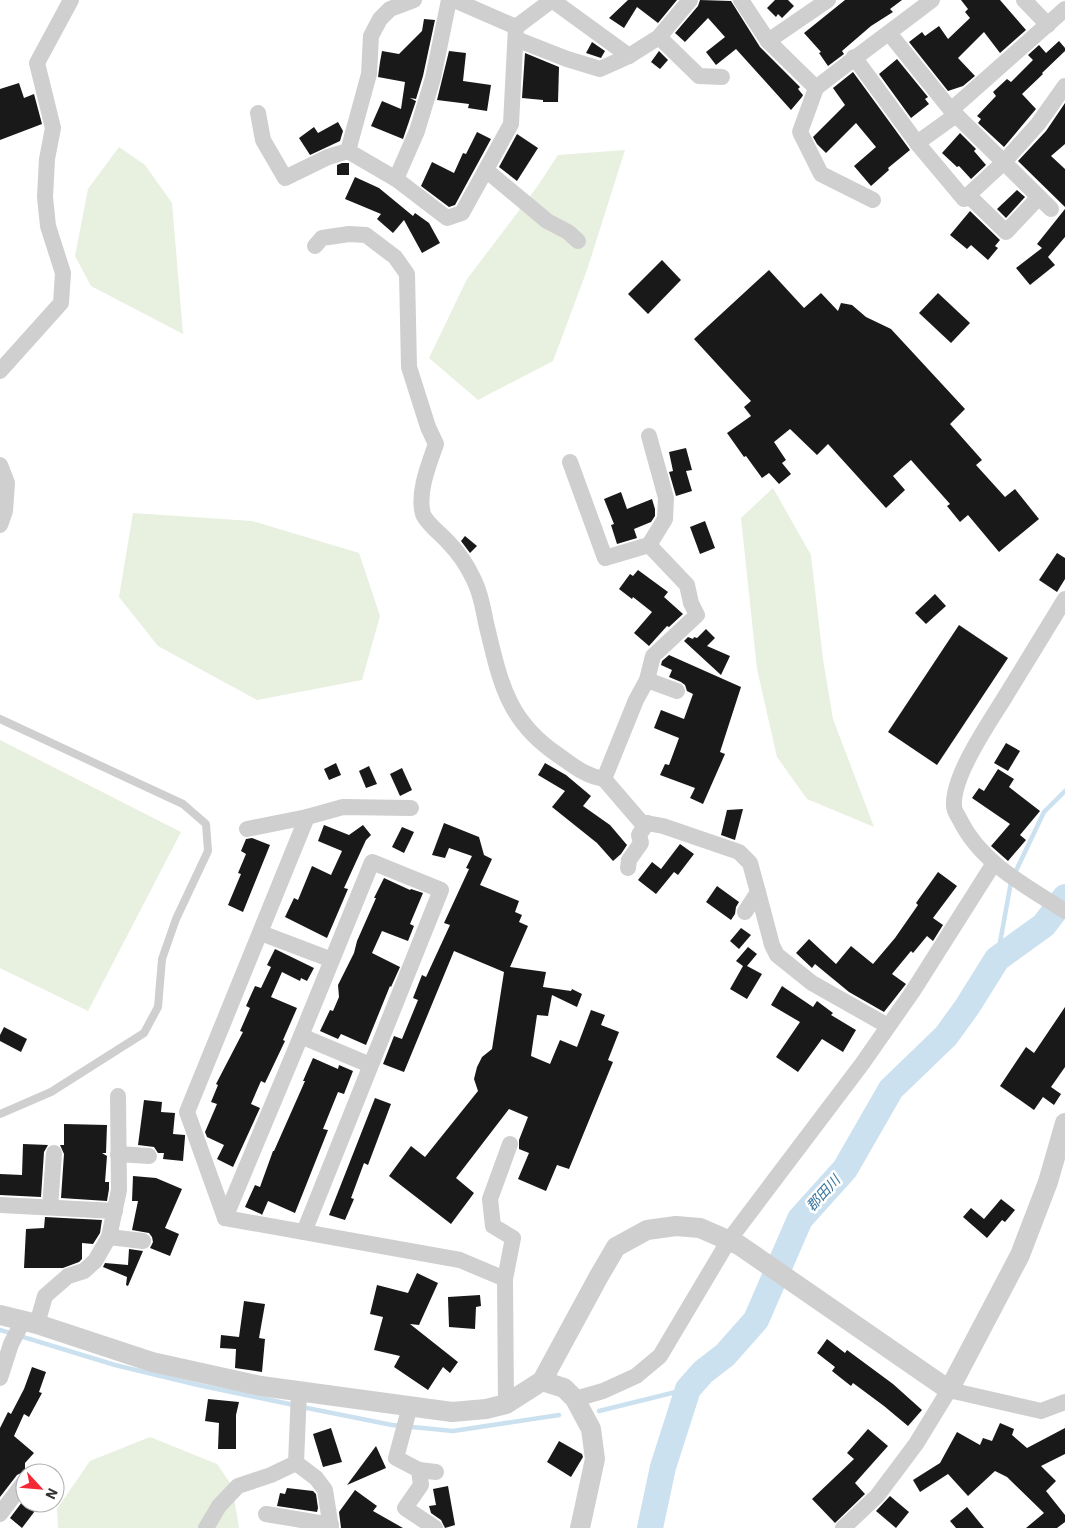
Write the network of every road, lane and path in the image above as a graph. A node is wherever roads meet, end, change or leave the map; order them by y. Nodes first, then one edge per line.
1 (71, 0) edge
2 (414, 0) edge
3 (449, 0) edge
4 (454, 0) edge
5 (552, 0) edge
6 (690, 0) edge
7 (828, 0) edge
8 (932, 0) edge
9 (1024, 0) edge
10 (750, 3) edge
11 (1065, 9) edge
12 (1048, 25) junction
13 (516, 33) junction
14 (890, 33) junction
15 (659, 37) junction
16 (768, 41) junction
17 (629, 56) junction
18 (854, 57) junction
19 (722, 77) dead end
20 (1065, 86) edge
21 (816, 88) junction
22 (953, 112) junction
23 (258, 113) dead end
24 (917, 143) junction
25 (348, 152) junction
26 (1004, 162) junction
27 (486, 170) junction
28 (396, 179) junction
29 (968, 195) junction
30 (1039, 197) junction
31 (873, 200) dead end
32 (1051, 209) dead end
33 (578, 241) dead end
34 (315, 246) dead end
35 (0, 371) edge
36 (649, 436) dead end
37 (570, 462) dead end
38 (0, 465) edge
39 (0, 525) edge
40 (649, 545) junction
41 (1065, 599) edge
42 (647, 680) junction
43 (677, 691) dead end
44 (0, 719) edge
45 (604, 779) junction
46 (410, 808) dead end
47 (307, 818) junction
48 (647, 823) junction
49 (247, 829) dead end
50 (998, 867) junction
51 (628, 868) dead end
52 (758, 892) junction
53 (1065, 911) edge
54 (745, 912) dead end
55 (261, 933) junction
56 (332, 960) junction
57 (888, 1026) junction
58 (301, 1036) junction
59 (370, 1065) junction
60 (118, 1096) dead end
61 (0, 1114) edge
62 (1065, 1123) edge
63 (510, 1144) dead end
64 (54, 1153) dead end
65 (118, 1154) junction
66 (149, 1156) dead end
67 (0, 1206) edge
68 (50, 1207) junction
69 (115, 1211) junction
70 (225, 1218) junction
71 (304, 1232) junction
72 (109, 1237) junction
73 (143, 1241) dead end
74 (734, 1242) junction
75 (505, 1279) junction
76 (0, 1315) edge
77 (27, 1323) junction
78 (0, 1378) edge
79 (542, 1381) junction
80 (949, 1390) junction
81 (298, 1396) junction
82 (575, 1398) junction
83 (1065, 1402) edge
84 (506, 1404) junction
85 (409, 1412) junction
86 (296, 1463) junction
87 (420, 1470) junction
88 (436, 1472) dead end
89 (15, 1494) edge
90 (0, 1514) edge
91 (266, 1514) dead end
92 (331, 1527) edge
93 (206, 1528) edge
94 (435, 1528) edge
95 (580, 1528) edge
96 (843, 1528) edge

1 - 35 street
2 - 25 street
3 - 28 street
4 - 13 street
5 - 13 street
5 - 17 street
6 - 15 street
7 - 16 street
8 - 14 street
9 - 12 street
10 - 16 street
11 - 12 street
12 - 22 street
13 - 17 street
13 - 27 street
14 - 18 street
14 - 22 street
15 - 17 street
15 - 19 street
16 - 21 street
18 - 21 street
18 - 24 street
20 - 26 street
21 - 31 street
22 - 24 street
22 - 26 street
23 - 25 street
24 - 29 street
25 - 28 street
26 - 29 street
26 - 30 street
27 - 28 street
27 - 33 street
29 - 30 street
30 - 32 street
34 - 45 street
36 - 40 street
37 - 40 street
38 - 39 street
40 - 42 street
41 - 50 street
42 - 43 street
42 - 45 street
44 - 61 lane
45 - 48 street
46 - 47 street
47 - 49 street
47 - 55 street
48 - 51 street
48 - 52 street
50 - 53 street
50 - 57 street
52 - 54 street
52 - 57 street
55 - 56 street
55 - 70 street
56 - 58 street
56 - 59 street
57 - 74 street
58 - 59 street
58 - 70 street
59 - 71 street
60 - 65 street
62 - 80 street
63 - 75 street
64 - 68 street
65 - 66 street
65 - 69 street
67 - 68 street
68 - 69 street
69 - 72 street
70 - 71 street
71 - 75 street
72 - 73 street
72 - 77 street
74 - 79 street
74 - 80 street
74 - 82 street
75 - 84 street
76 - 77 street
77 - 78 street
77 - 81 street
79 - 82 street
79 - 84 street
80 - 83 street
80 - 96 street
81 - 85 street
81 - 86 street
82 - 95 street
84 - 85 street
85 - 87 street
86 - 92 street
86 - 93 street
87 - 88 street
87 - 94 street
89 - 90 street
91 - 92 street

